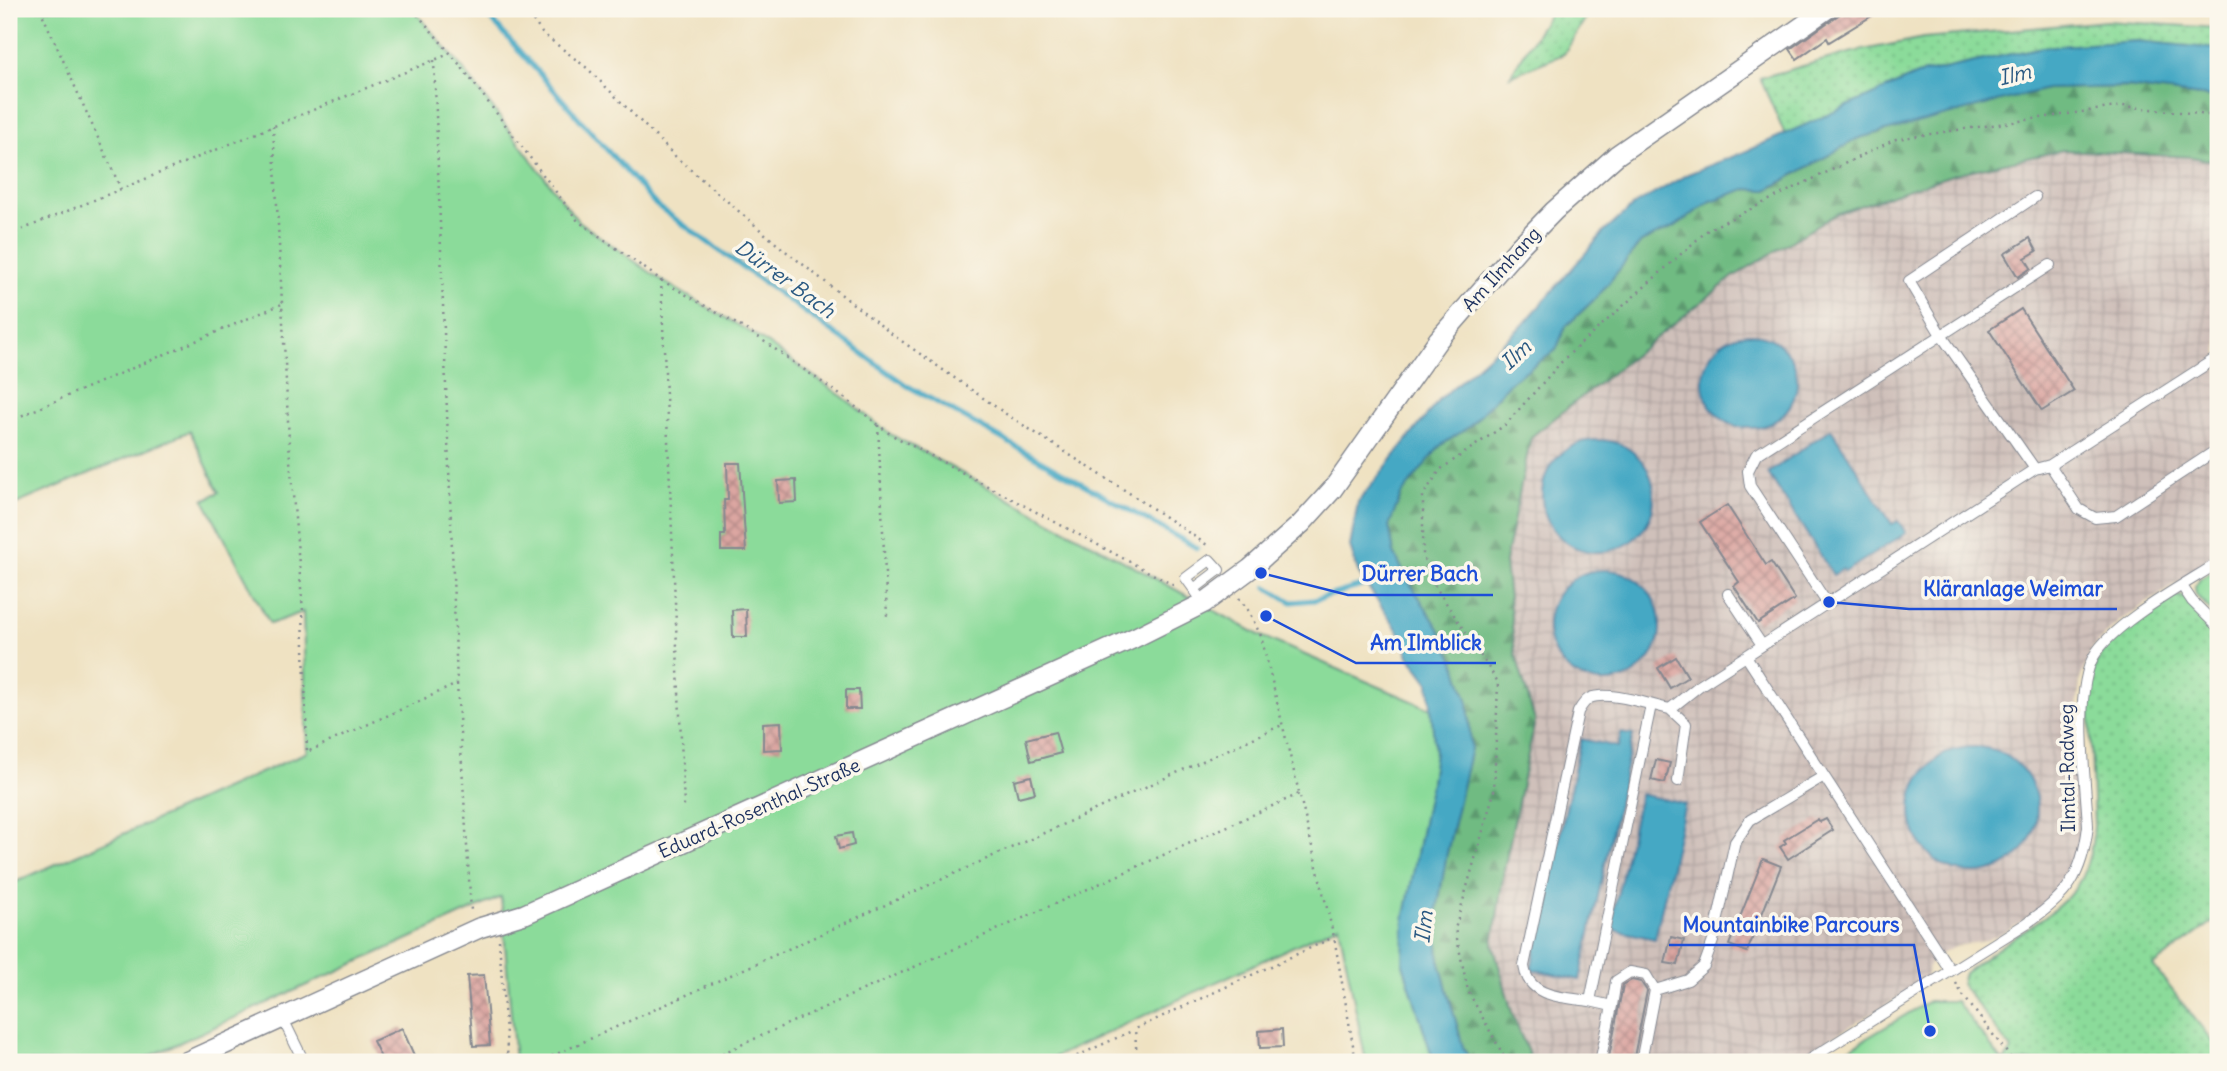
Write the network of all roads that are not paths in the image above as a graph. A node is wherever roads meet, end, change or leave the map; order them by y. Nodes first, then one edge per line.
1 (1827, 9) edge
2 (2035, 197) dead end
3 (2050, 265) dead end
4 (1941, 335) junction
5 (2218, 357) edge
6 (2218, 449) edge
7 (2050, 465) junction
8 (2035, 469) junction
9 (2218, 563) edge
10 (1229, 585) joint
11 (2182, 586) junction
12 (1728, 594) dead end
13 (1827, 603) junction
14 (2218, 627) edge
15 (1762, 645) junction
16 (1746, 656) junction
17 (1651, 705) junction
18 (1670, 709) junction
19 (1824, 776) junction
20 (1678, 781) dead end
21 (1950, 970) junction
22 (1655, 990) junction
23 (1590, 1001) junction
24 (1612, 1006) junction
25 (283, 1018) junction
26 (207, 1058) edge
27 (1807, 1061) edge
28 (186, 1062) edge
29 (304, 1062) edge
30 (1600, 1062) edge
31 (1641, 1062) edge

1 - 10 street, Am Ilmhang
2 - 4 lane
3 - 4 lane
4 - 8 lane
4 - 13 lane
5 - 7 lane
6 - 7 lane
7 - 8 lane
8 - 13 lane
9 - 11 lane, Ilmtal-Radweg
10 - 25 street, Eduard-Rosenthal-Straße
11 - 14 lane
11 - 21 lane, Ilmtal-Radweg
12 - 15 lane
13 - 15 lane
15 - 16 lane
16 - 18 lane
16 - 19 lane
17 - 18 lane
17 - 23 lane
17 - 23 lane
18 - 20 lane
19 - 21 lane
19 - 22 lane
21 - 27 lane, Ilmtal-Radweg
22 - 24 lane
22 - 31 lane
23 - 24 lane
24 - 30 lane
25 - 26 street, Eduard-Rosenthal-Straße
25 - 29 lane
26 - 28 street, Eduard-Rosenthal-Straße

